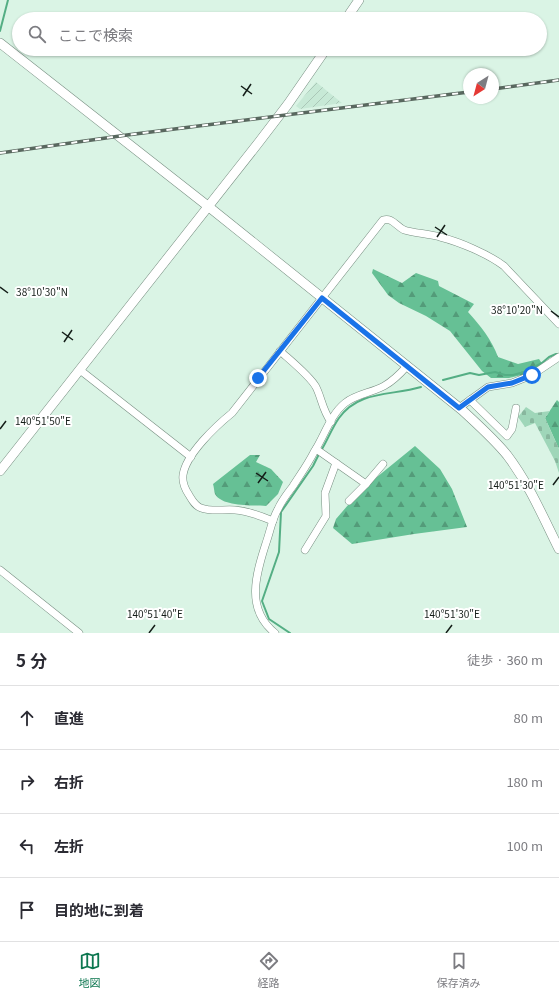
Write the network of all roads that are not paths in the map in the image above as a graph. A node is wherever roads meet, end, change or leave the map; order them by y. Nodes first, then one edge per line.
1 (359, 0) edge
2 (351, 12) edge
3 (1, 44) edge
4 (12, 53) edge
5 (16, 56) edge
6 (321, 56) edge
7 (208, 206) junction
8 (322, 298) junction
9 (559, 324) edge
10 (280, 351) junction
11 (559, 357) edge
12 (406, 366) junction
13 (80, 370) junction
14 (470, 400) junction
15 (459, 408) junction
16 (516, 408) dead end
17 (330, 422) junction
18 (507, 436) junction
19 (498, 446) junction
20 (316, 449) junction
21 (191, 457) junction
22 (336, 463) junction
23 (383, 464) dead end
24 (0, 471) edge
25 (366, 484) junction
26 (349, 502) dead end
27 (273, 520) junction
28 (559, 549) edge
29 (305, 550) dead end
30 (0, 570) edge
31 (79, 633) edge
32 (276, 633) edge

1 - 2 street
3 - 4 street
5 - 7 street
6 - 7 street
7 - 8 street
7 - 13 street
8 - 9 street
8 - 10 street
8 - 12 street
10 - 17 street
10 - 21 street
11 - 14 street
12 - 15 street
12 - 17 street
13 - 21 street
13 - 24 street
14 - 15 street
14 - 18 street
15 - 19 street
16 - 18 street
17 - 20 street
18 - 19 street
19 - 28 street
20 - 22 street
20 - 27 street
21 - 27 street
22 - 25 street
22 - 29 street
23 - 25 street
25 - 26 street
27 - 32 street
30 - 31 street

